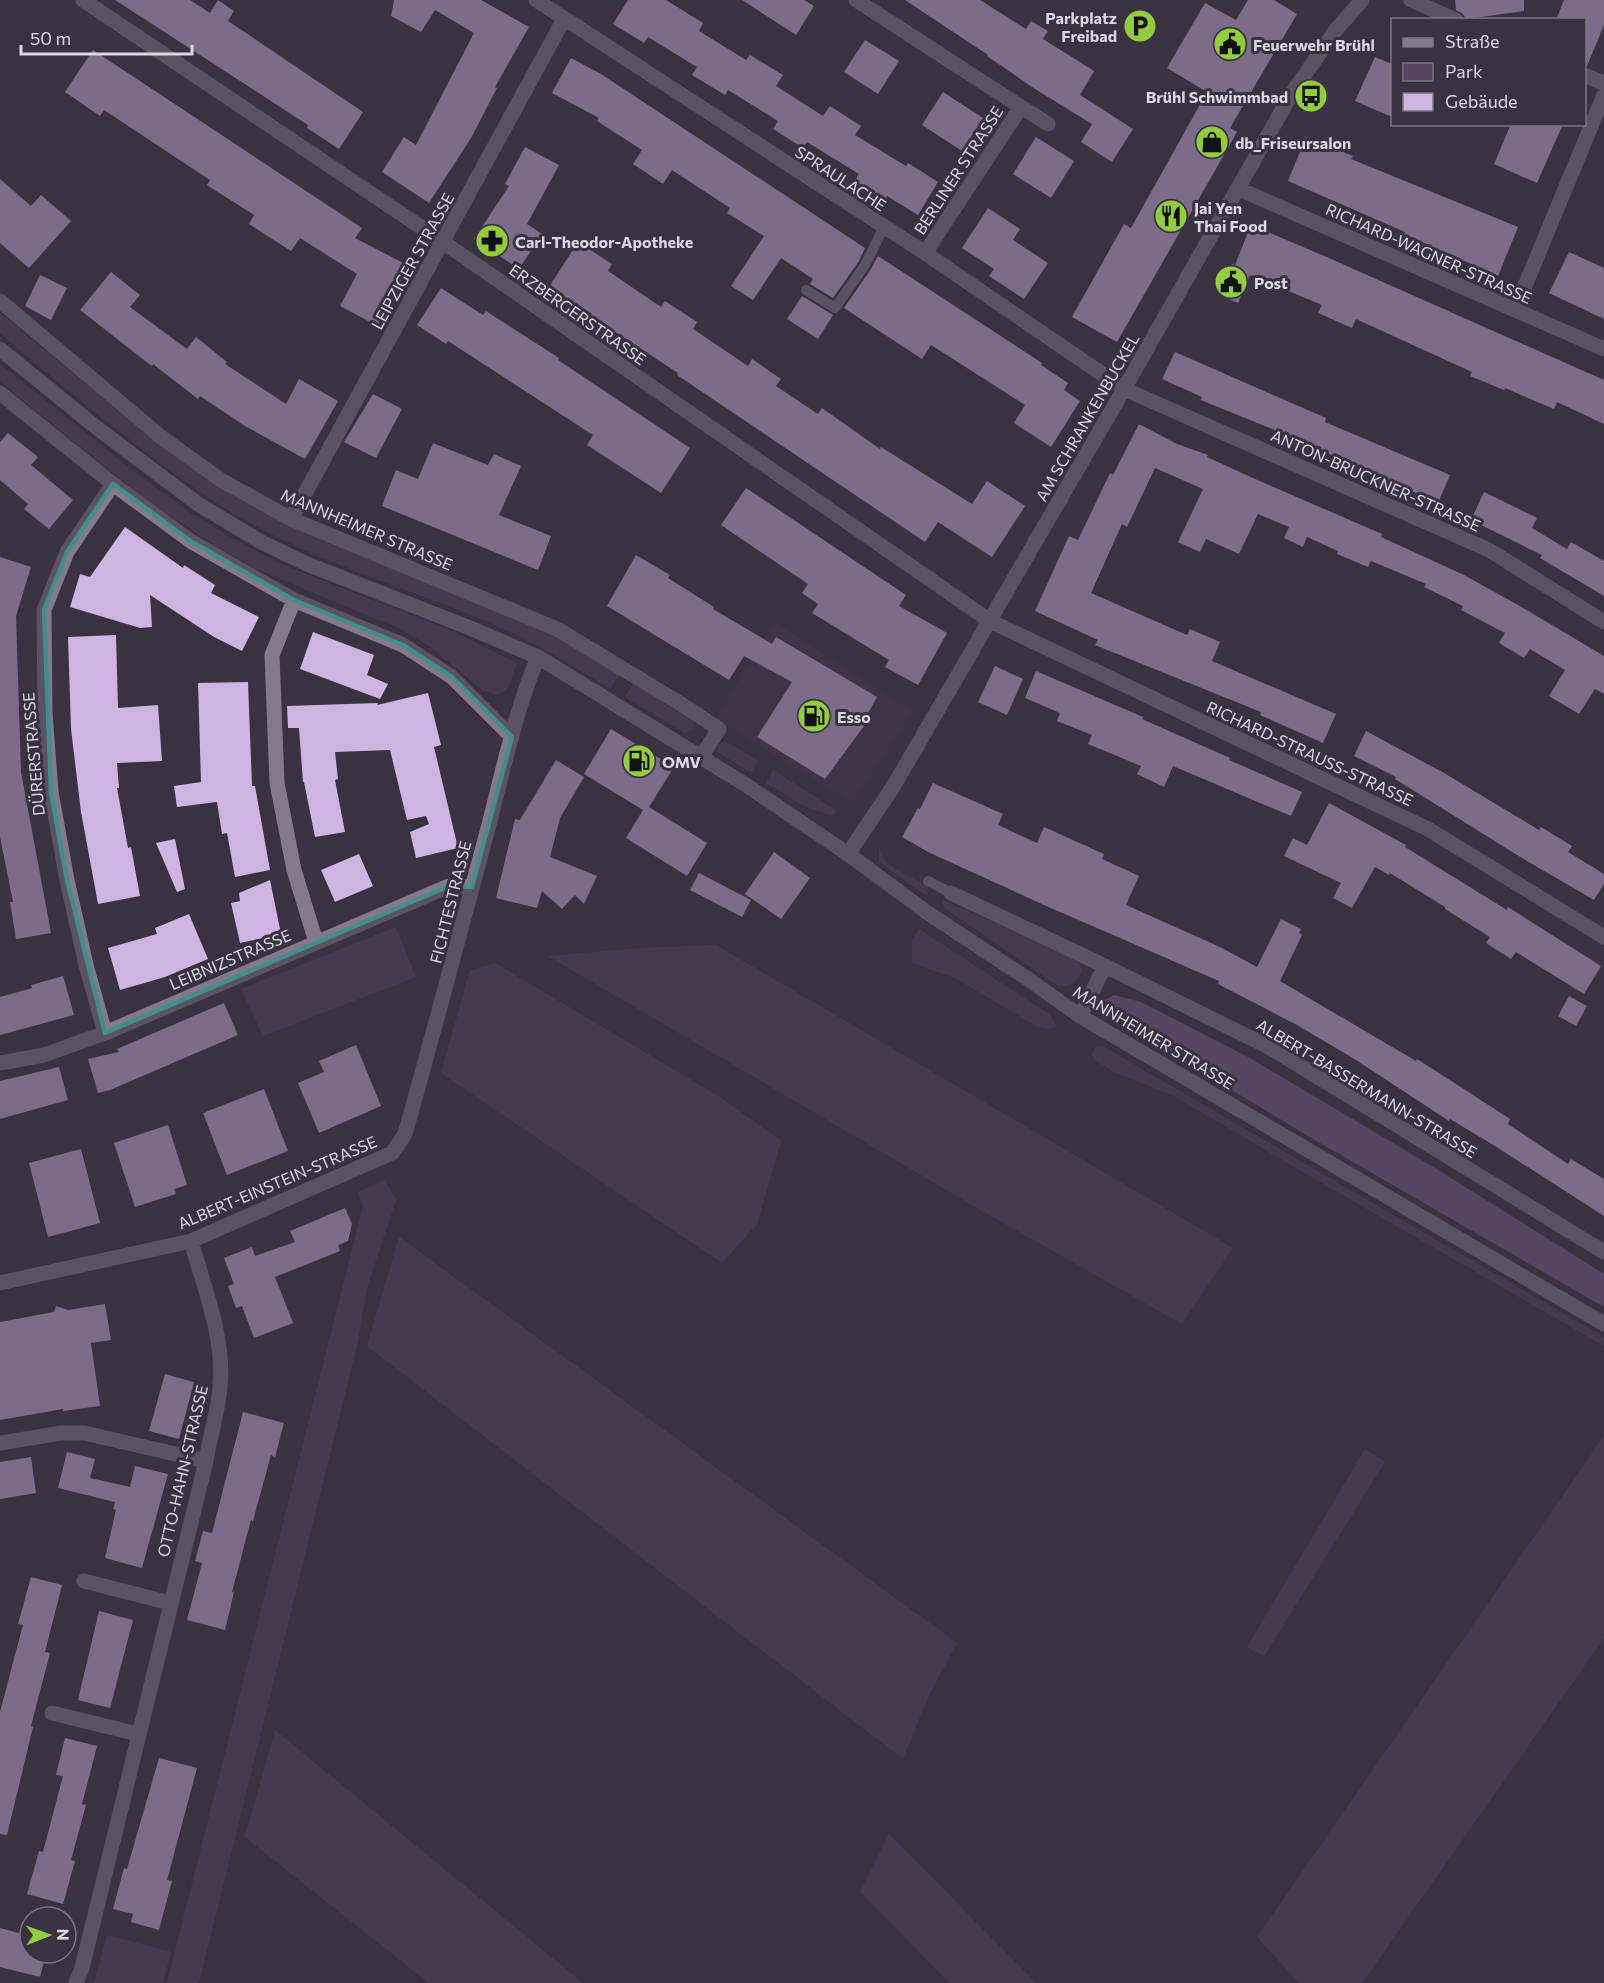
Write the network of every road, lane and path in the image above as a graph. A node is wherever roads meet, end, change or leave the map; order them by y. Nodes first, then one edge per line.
1 (83, 0) edge
2 (536, 0) edge
3 (856, 0) edge
4 (1362, 0) edge
5 (1411, 0) edge
6 (1452, 18) edge
7 (564, 19) junction
8 (1586, 76) edge
9 (1604, 83) edge
10 (1604, 95) edge
11 (1021, 107) junction
12 (1048, 124) dead end
13 (1239, 189) junction
14 (884, 227) junction
15 (443, 242) junction
16 (925, 253) junction
17 (806, 290) dead end
18 (0, 302) edge
19 (1515, 310) junction
20 (0, 349) edge
21 (1604, 349) edge
22 (1124, 389) junction
23 (0, 393) edge
24 (113, 484) junction
25 (291, 519) junction
26 (294, 600) junction
27 (990, 621) junction
28 (1604, 622) edge
29 (538, 657) junction
30 (512, 737) junction
31 (701, 758) junction
32 (848, 854) junction
33 (928, 881) dead end
34 (472, 887) junction
35 (951, 893) joint
36 (1604, 937) edge
37 (316, 942) junction
38 (1105, 966) junction
39 (1080, 1016) junction
40 (105, 1032) junction
41 (0, 1063) edge
42 (392, 1153) joint
43 (191, 1241) junction
44 (1604, 1252) edge
45 (0, 1283) edge
46 (1604, 1324) edge
47 (0, 1443) edge
48 (206, 1461) junction
49 (84, 1581) dead end
50 (170, 1603) junction
51 (52, 1713) dead end
52 (138, 1734) junction
53 (76, 1983) edge

1 - 15 street, ERZBERGERSTRASSE
2 - 7 street, SPRAULACHE
3 - 11 street, BERLINER STRASSE
4 - 13 street, AM SCHRANKENBUCKEL
5 - 6 street
7 - 14 street, SPRAULACHE
7 - 15 street, LEIPZIGER STRASSE
8 - 9 street
10 - 19 street
11 - 12 street, BERLINER STRASSE
11 - 16 street, BERLINER STRASSE
13 - 19 street, RICHARD-WAGNER-STRASSE
13 - 22 street, AM SCHRANKENBUCKEL
14 - 16 street, SPRAULACHE
14 - 17 lane
15 - 25 street, LEIPZIGER STRASSE
15 - 27 street, ERZBERGERSTRASSE
16 - 22 street, SPRAULACHE
18 - 25 street, MANNHEIMER STRASSE
19 - 21 street, RICHARD-WAGNER-STRASSE
20 - 29 street, MANNHEIMER STRASSE
22 - 27 street, AM SCHRANKENBUCKEL
22 - 28 street, ANTON-BRUCKNER-STRASSE
23 - 24 street
24 - 26 street
24 - 40 street, DÜRERSTRASSE
25 - 31 street, MANNHEIMER STRASSE
26 - 30 street
26 - 37 street
27 - 32 street, AM SCHRANKENBUCKEL
27 - 36 street, RICHARD-STRAUSS-STRASSE
29 - 30 street, FICHTESTRASSE
29 - 31 street, MANNHEIMER STRASSE
30 - 34 street, FICHTESTRASSE
31 - 32 street, MANNHEIMER STRASSE
32 - 39 street, MANNHEIMER STRASSE
33 - 35 lane, ALBERT-BASSERMANN-STRASSE
34 - 37 street, LEIBNIZSTRASSE
34 - 42 street, FICHTESTRASSE
35 - 38 street, ALBERT-BASSERMANN-STRASSE
37 - 40 street, LEIBNIZSTRASSE
38 - 39 street
38 - 44 street, ALBERT-BASSERMANN-STRASSE
39 - 46 street, MANNHEIMER STRASSE
40 - 41 street, LEIBNIZSTRASSE
42 - 43 street, ALBERT-EINSTEIN-STRASSE
43 - 45 street, ALBERT-EINSTEIN-STRASSE
43 - 48 street, OTTO-HAHN-STRASSE
47 - 48 street
48 - 50 street, OTTO-HAHN-STRASSE
49 - 50 street
50 - 52 street, OTTO-HAHN-STRASSE
51 - 52 street
52 - 53 street, OTTO-HAHN-STRASSE

